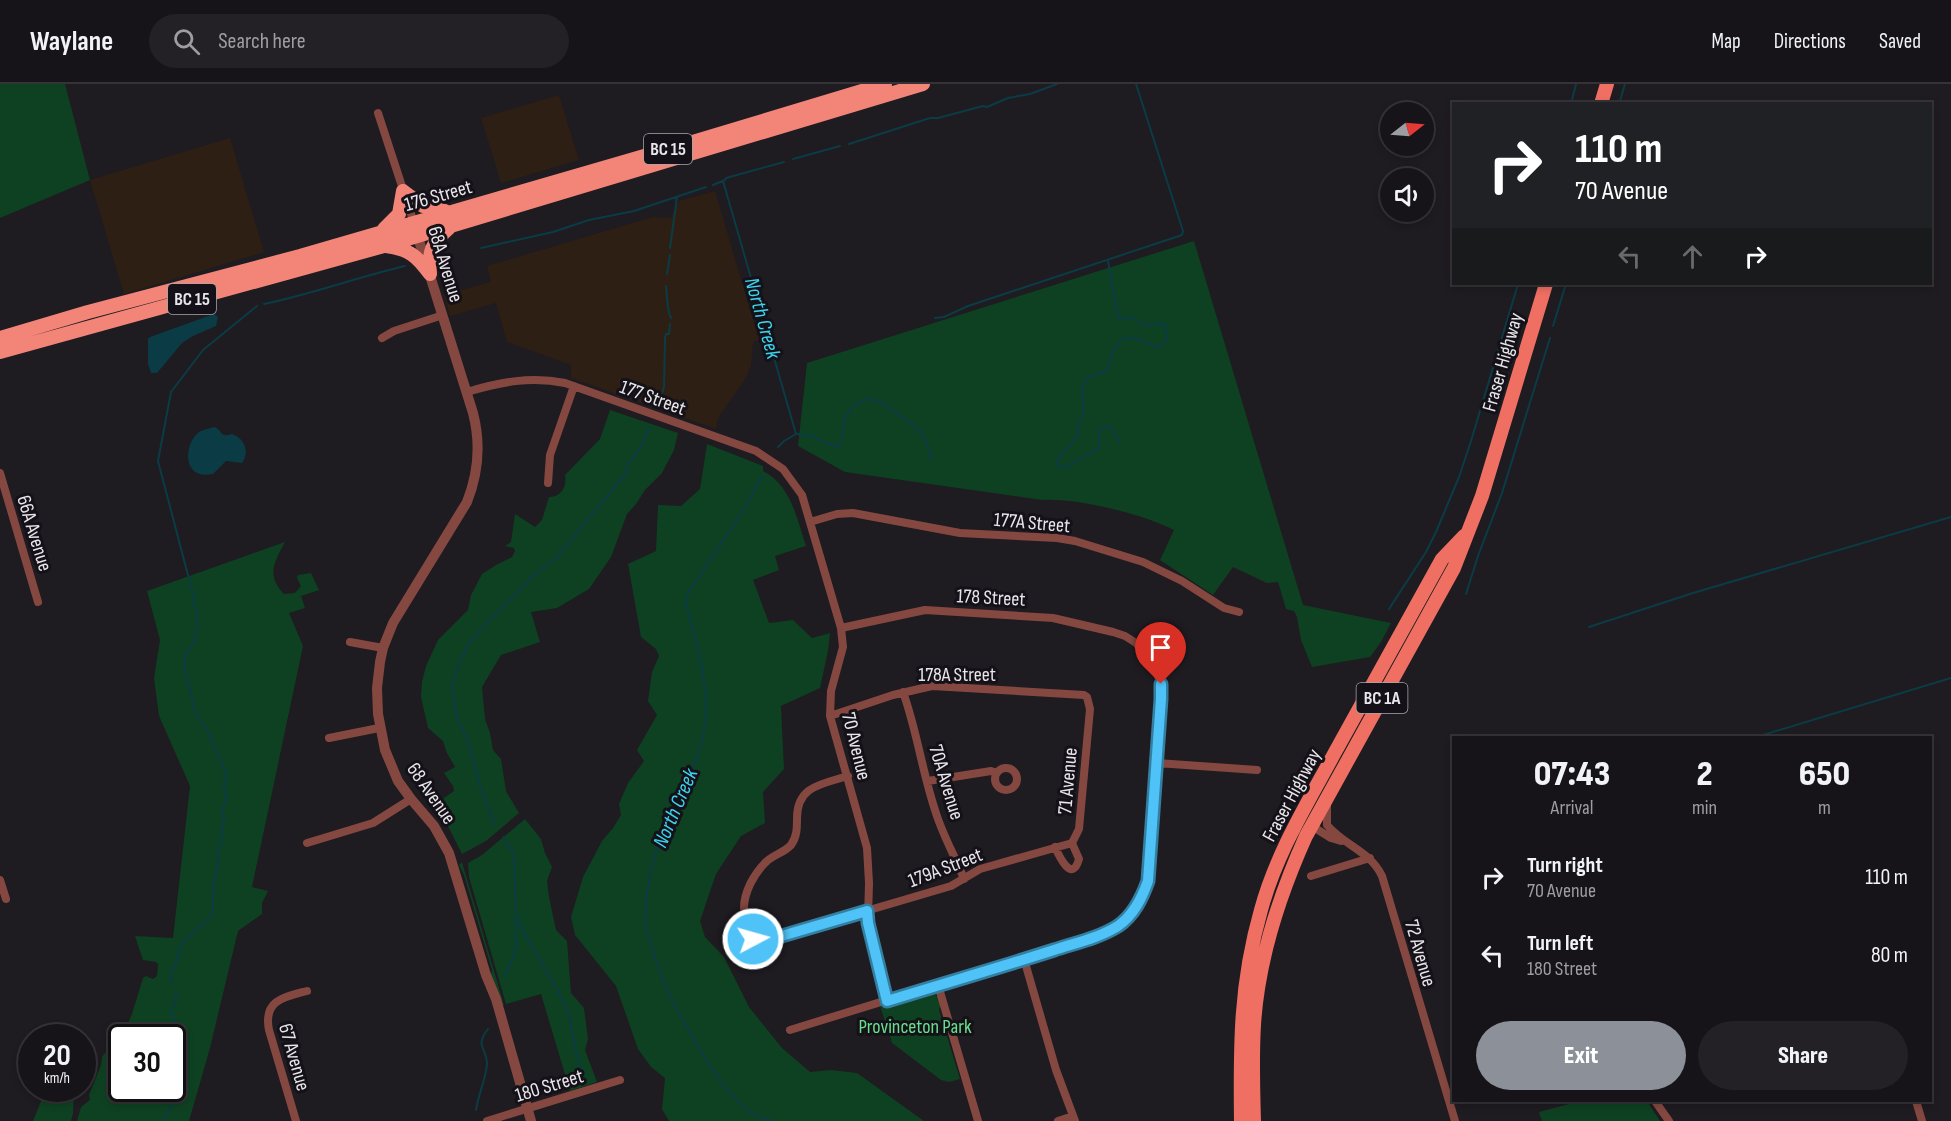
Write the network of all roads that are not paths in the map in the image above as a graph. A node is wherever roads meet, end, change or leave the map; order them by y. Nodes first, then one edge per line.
1 (885, 84) edge
2 (923, 84) edge
3 (1600, 84) edge
4 (1607, 84) edge
5 (1596, 102) edge
6 (1602, 102) edge
7 (378, 113) dead end
8 (403, 191) junction
9 (451, 218) junction
10 (416, 229) junction
11 (380, 232) junction
12 (384, 246) junction
13 (430, 274) junction
14 (1546, 285) edge
15 (443, 315) junction
16 (0, 338) edge
17 (382, 338) dead end
18 (0, 352) edge
19 (574, 386) junction
20 (467, 392) junction
21 (0, 473) edge
22 (548, 483) dead end
23 (805, 502) joint
24 (1473, 520) junction
25 (810, 522) junction
26 (38, 602) dead end
27 (1239, 612) dead end
28 (841, 628) junction
29 (350, 642) dead end
30 (383, 648) junction
31 (903, 692) junction
32 (1088, 697) joint
33 (830, 716) junction
34 (379, 728) junction
35 (329, 738) dead end
36 (1157, 764) junction
37 (1257, 770) dead end
38 (997, 773) dead end
39 (848, 776) junction
40 (928, 782) junction
41 (1328, 798) junction
42 (411, 799) junction
43 (1299, 819) junction
44 (1312, 826) junction
45 (307, 843) dead end
46 (1072, 843) junction
47 (1347, 844) junction
48 (1055, 848) junction
49 (1370, 858) junction
50 (1311, 876) dead end
51 (964, 879) junction
52 (0, 880) edge
53 (6, 899) dead end
54 (867, 911) junction
55 (1024, 959) junction
56 (938, 985) junction
57 (307, 991) dead end
58 (887, 1001) junction
59 (790, 1030) dead end
60 (620, 1080) dead end
61 (1657, 1102) edge
62 (1916, 1102) edge
63 (527, 1109) junction
64 (1074, 1119) edge
65 (296, 1121) edge
66 (487, 1121) edge
67 (531, 1121) edge
68 (978, 1121) edge
69 (1058, 1121) edge
70 (1241, 1121) edge
71 (1254, 1121) edge
72 (1455, 1121) edge
73 (1669, 1121) edge
74 (1922, 1121) edge

1 - 9 highway, 176 Street / BC 15
2 - 9 highway, BC 15
3 - 5 main road
4 - 6 main road
7 - 8 street, 68A Avenue
8 - 9 highway
8 - 10 street, 68A Avenue
8 - 11 highway
9 - 10 highway, 176 Street / BC 15
9 - 13 highway
10 - 11 highway, 176 Street / BC 15
10 - 12 highway, BC 15
10 - 13 street, 68A Avenue
11 - 16 highway, 176 Street / BC 15
12 - 13 highway
12 - 18 highway, BC 15
13 - 15 street, 68A Avenue
14 - 24 main road, Fraser Highway / BC 1A
15 - 17 street
15 - 20 street, 68A Avenue
19 - 20 street, 177 Street
19 - 22 street
19 - 23 street, 177 Street
20 - 30 street, 68 Avenue
21 - 26 street, 66A Avenue
23 - 25 street, 70 Avenue
24 - 41 main road, Fraser Highway / BC 1A
24 - 43 main road, Fraser Highway / BC 1A
25 - 27 street, 177A Street
25 - 28 street, 70 Avenue
28 - 33 street, 70 Avenue
28 - 36 street, 178 Street
29 - 30 street
30 - 34 street, 68 Avenue
31 - 32 street, 178A Street
31 - 33 street, 178A Street
31 - 40 street, 70A Avenue
32 - 46 street, 71 Avenue
33 - 39 street, 70 Avenue
34 - 35 street
34 - 42 street, 68 Avenue
36 - 37 street
36 - 55 street
38 - 40 street
39 - 54 street, 70 Avenue
39 - 54 street, 179A Street
40 - 51 street, 70A Avenue
41 - 44 main road, Fraser Highway / BC 1A
41 - 47 street, 72 Avenue
42 - 45 street
42 - 63 street, 68 Avenue
43 - 44 street, 72 Avenue
43 - 70 main road, Fraser Highway / BC 1A
44 - 47 street, 72 Avenue
44 - 71 main road, Fraser Highway / BC 1A
46 - 48 street, 179A Street
46 - 48 street, 71 Avenue
47 - 49 street, 72 Avenue
48 - 51 street, 179A Street
49 - 50 street
49 - 72 street, 72 Avenue
51 - 54 street, 179A Street
52 - 53 street
54 - 58 street, 70 Avenue
55 - 56 street
55 - 64 street
56 - 58 street
56 - 68 street
57 - 65 street, 67 Avenue
58 - 59 street
60 - 63 street, 180 Street
61 - 73 street
62 - 74 street
63 - 66 street, 180 Street
63 - 67 street, 68 Avenue
64 - 69 street

